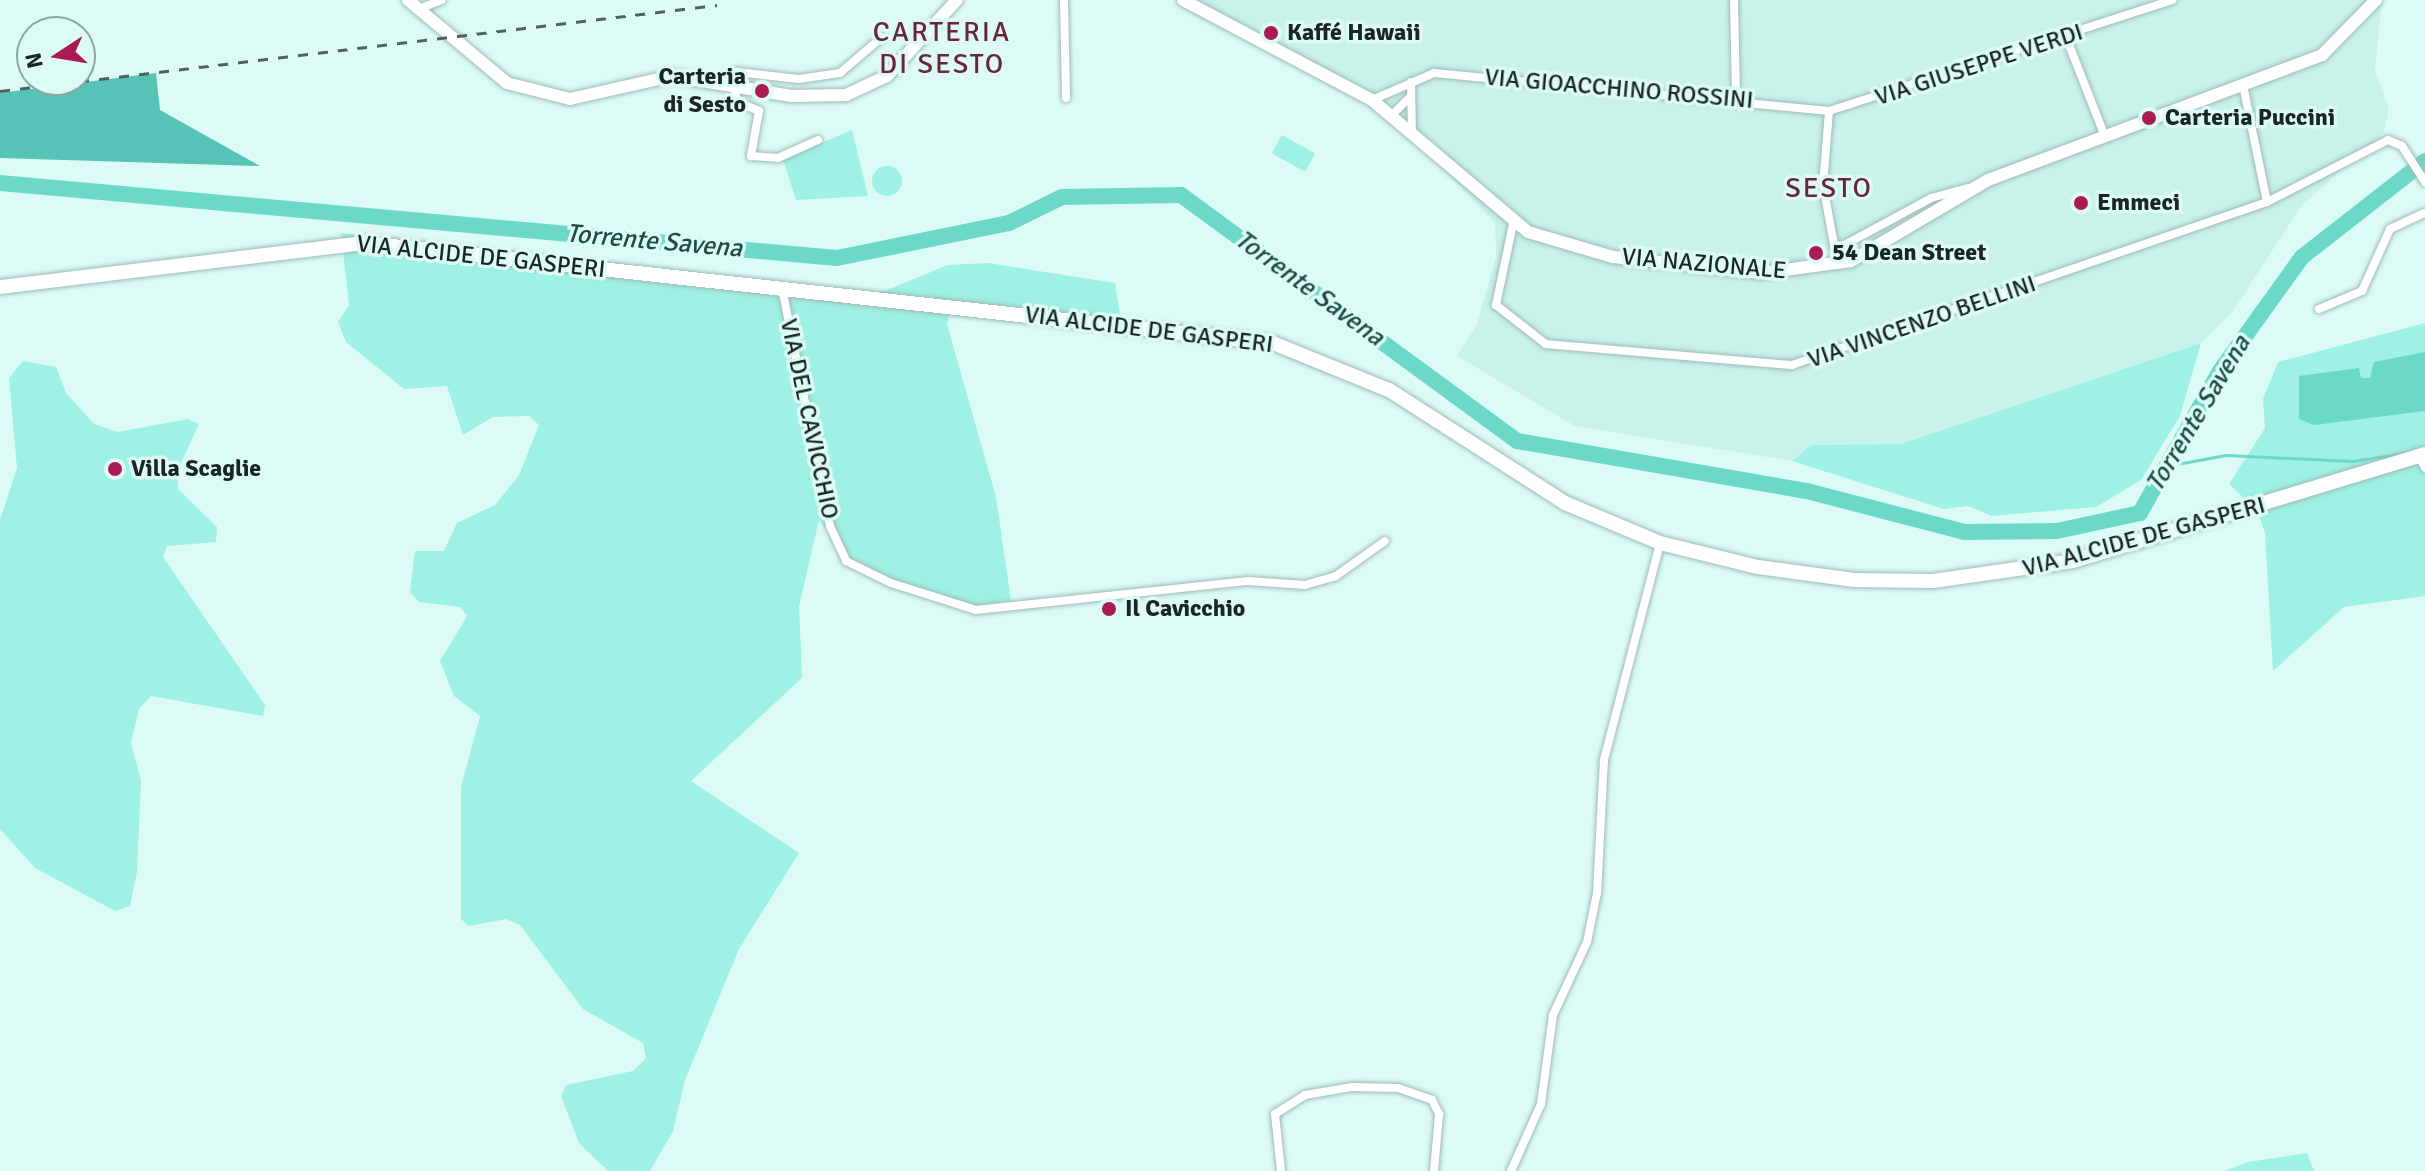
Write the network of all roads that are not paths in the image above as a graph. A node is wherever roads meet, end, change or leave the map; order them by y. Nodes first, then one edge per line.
1 (408, 0) edge
2 (442, 0) edge
3 (957, 0) edge
4 (1064, 0) edge
5 (1183, 0) edge
6 (1734, 0) edge
7 (2173, 0) edge
8 (2376, 0) edge
9 (421, 8) junction
10 (882, 37) dead end
11 (2066, 37) junction
12 (1411, 82) junction
13 (727, 83) junction
14 (2243, 85) junction
15 (1399, 91) junction
16 (1066, 98) dead end
17 (1410, 98) junction
18 (1736, 98) junction
19 (1372, 100) junction
20 (1829, 111) junction
21 (1392, 115) junction
22 (1412, 133) junction
23 (2104, 134) junction
24 (818, 140) dead end
25 (2425, 182) edge
26 (1975, 187) junction
27 (2267, 202) junction
28 (2425, 213) edge
29 (1513, 224) junction
30 (0, 287) edge
31 (782, 288) junction
32 (2319, 309) dead end
33 (2423, 459) edge
34 (1385, 541) dead end
35 (1660, 543) junction
36 (1281, 1171) edge
37 (1434, 1171) edge
38 (1511, 1171) edge

1 - 9 main road
2 - 9 street
3 - 13 main road
4 - 16 street
5 - 19 main road, VIA NAZIONALE
6 - 18 street
7 - 11 street, VIA GIUSEPPE VERDI
8 - 14 main road, VIA NAZIONALE
9 - 13 main road
10 - 13 street
11 - 20 street, VIA GIUSEPPE VERDI
11 - 23 street
12 - 15 street, VIA GIOACCHINO ROSSINI
12 - 17 street
12 - 18 street, VIA GIOACCHINO ROSSINI
13 - 24 street
14 - 23 main road, VIA NAZIONALE
14 - 27 street
15 - 19 street, VIA GIOACCHINO ROSSINI
15 - 21 street
17 - 21 street
17 - 22 street
18 - 20 street, VIA GIOACCHINO ROSSINI
19 - 21 main road, VIA NAZIONALE
20 - 26 street
21 - 22 main road, VIA NAZIONALE
22 - 29 main road, VIA NAZIONALE
23 - 26 main road, VIA NAZIONALE
25 - 27 street
26 - 29 main road, VIA NAZIONALE
27 - 29 street, VIA VINCENZO BELLINI
28 - 32 street
30 - 31 main road, VIA ALCIDE DE GASPERI
31 - 34 street, VIA DEL CAVICCHIO
31 - 35 main road, VIA ALCIDE DE GASPERI
33 - 35 main road, VIA ALCIDE DE GASPERI
35 - 38 street
36 - 37 street

